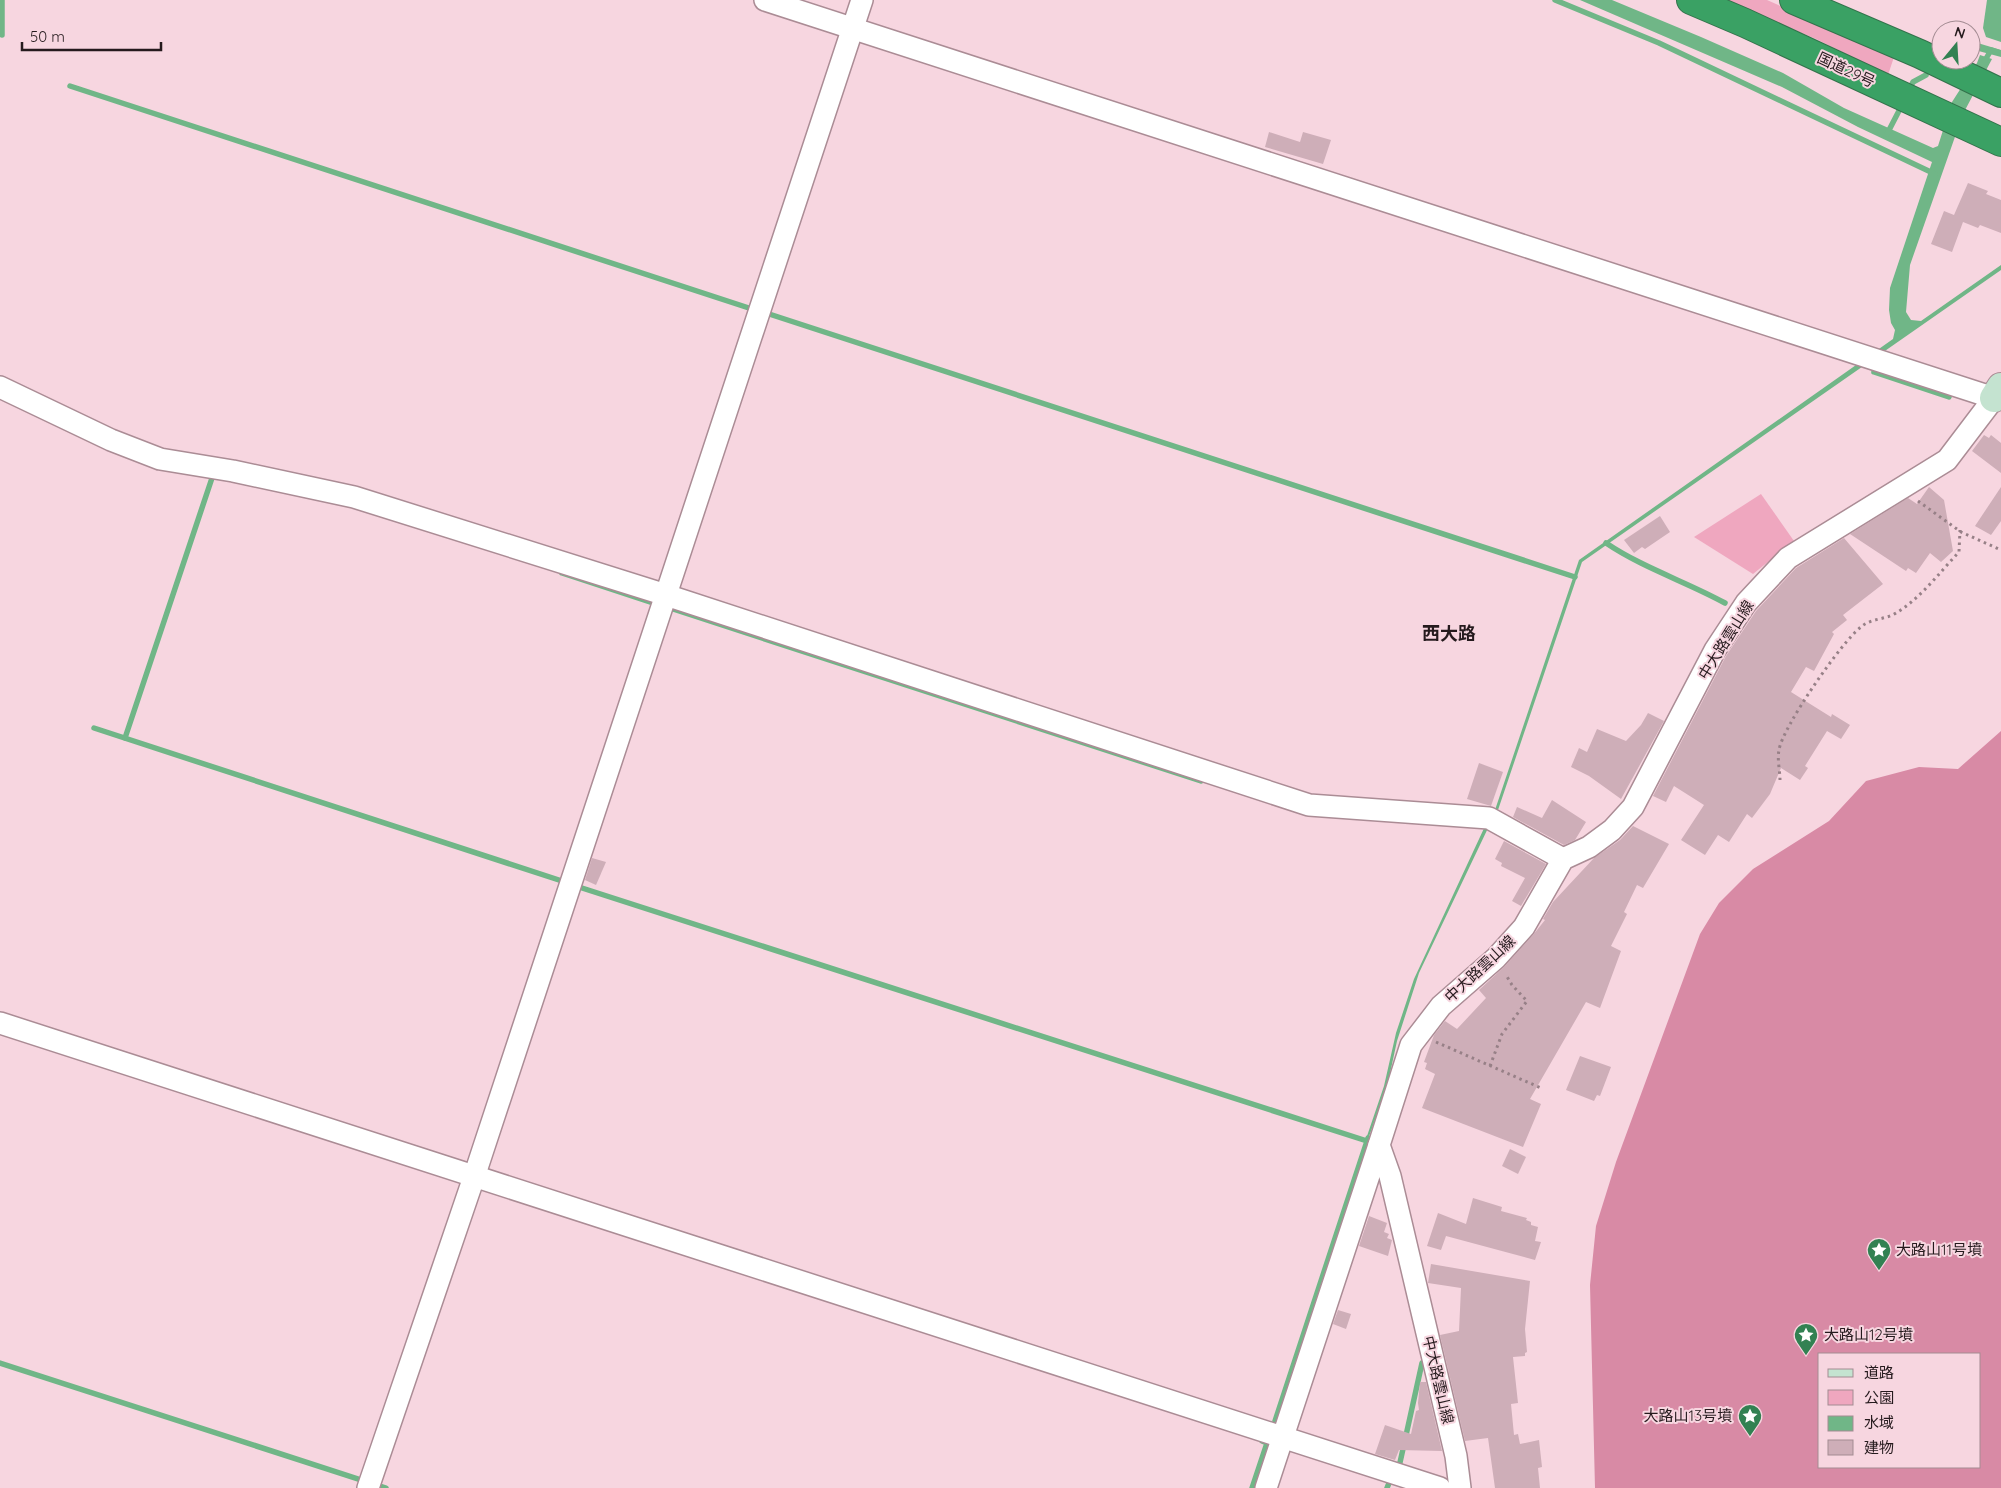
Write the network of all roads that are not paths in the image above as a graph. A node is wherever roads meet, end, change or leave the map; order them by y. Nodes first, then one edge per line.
1 (765, 0) edge
2 (862, 0) edge
3 (1691, 0) edge
4 (1794, 0) edge
5 (852, 28) junction
6 (2001, 93) edge
7 (2001, 142) edge
8 (0, 387) edge
9 (1998, 393) edge
10 (666, 595) junction
11 (1563, 859) junction
12 (0, 1023) edge
13 (1379, 1145) junction
14 (474, 1177) junction
15 (1282, 1437) junction
16 (368, 1488) edge
17 (1266, 1488) edge
18 (1440, 1488) edge
19 (1460, 1488) edge

1 - 5 street
2 - 5 street
3 - 7 highway, 国道29号
4 - 6 highway
5 - 9 street
5 - 10 street
8 - 10 street
9 - 11 street, 中大路雲山線
10 - 11 street
10 - 14 street
11 - 13 street, 中大路雲山線
12 - 14 street
13 - 15 street
13 - 19 street, 中大路雲山線
14 - 15 street
14 - 16 street
15 - 17 street
15 - 18 street

